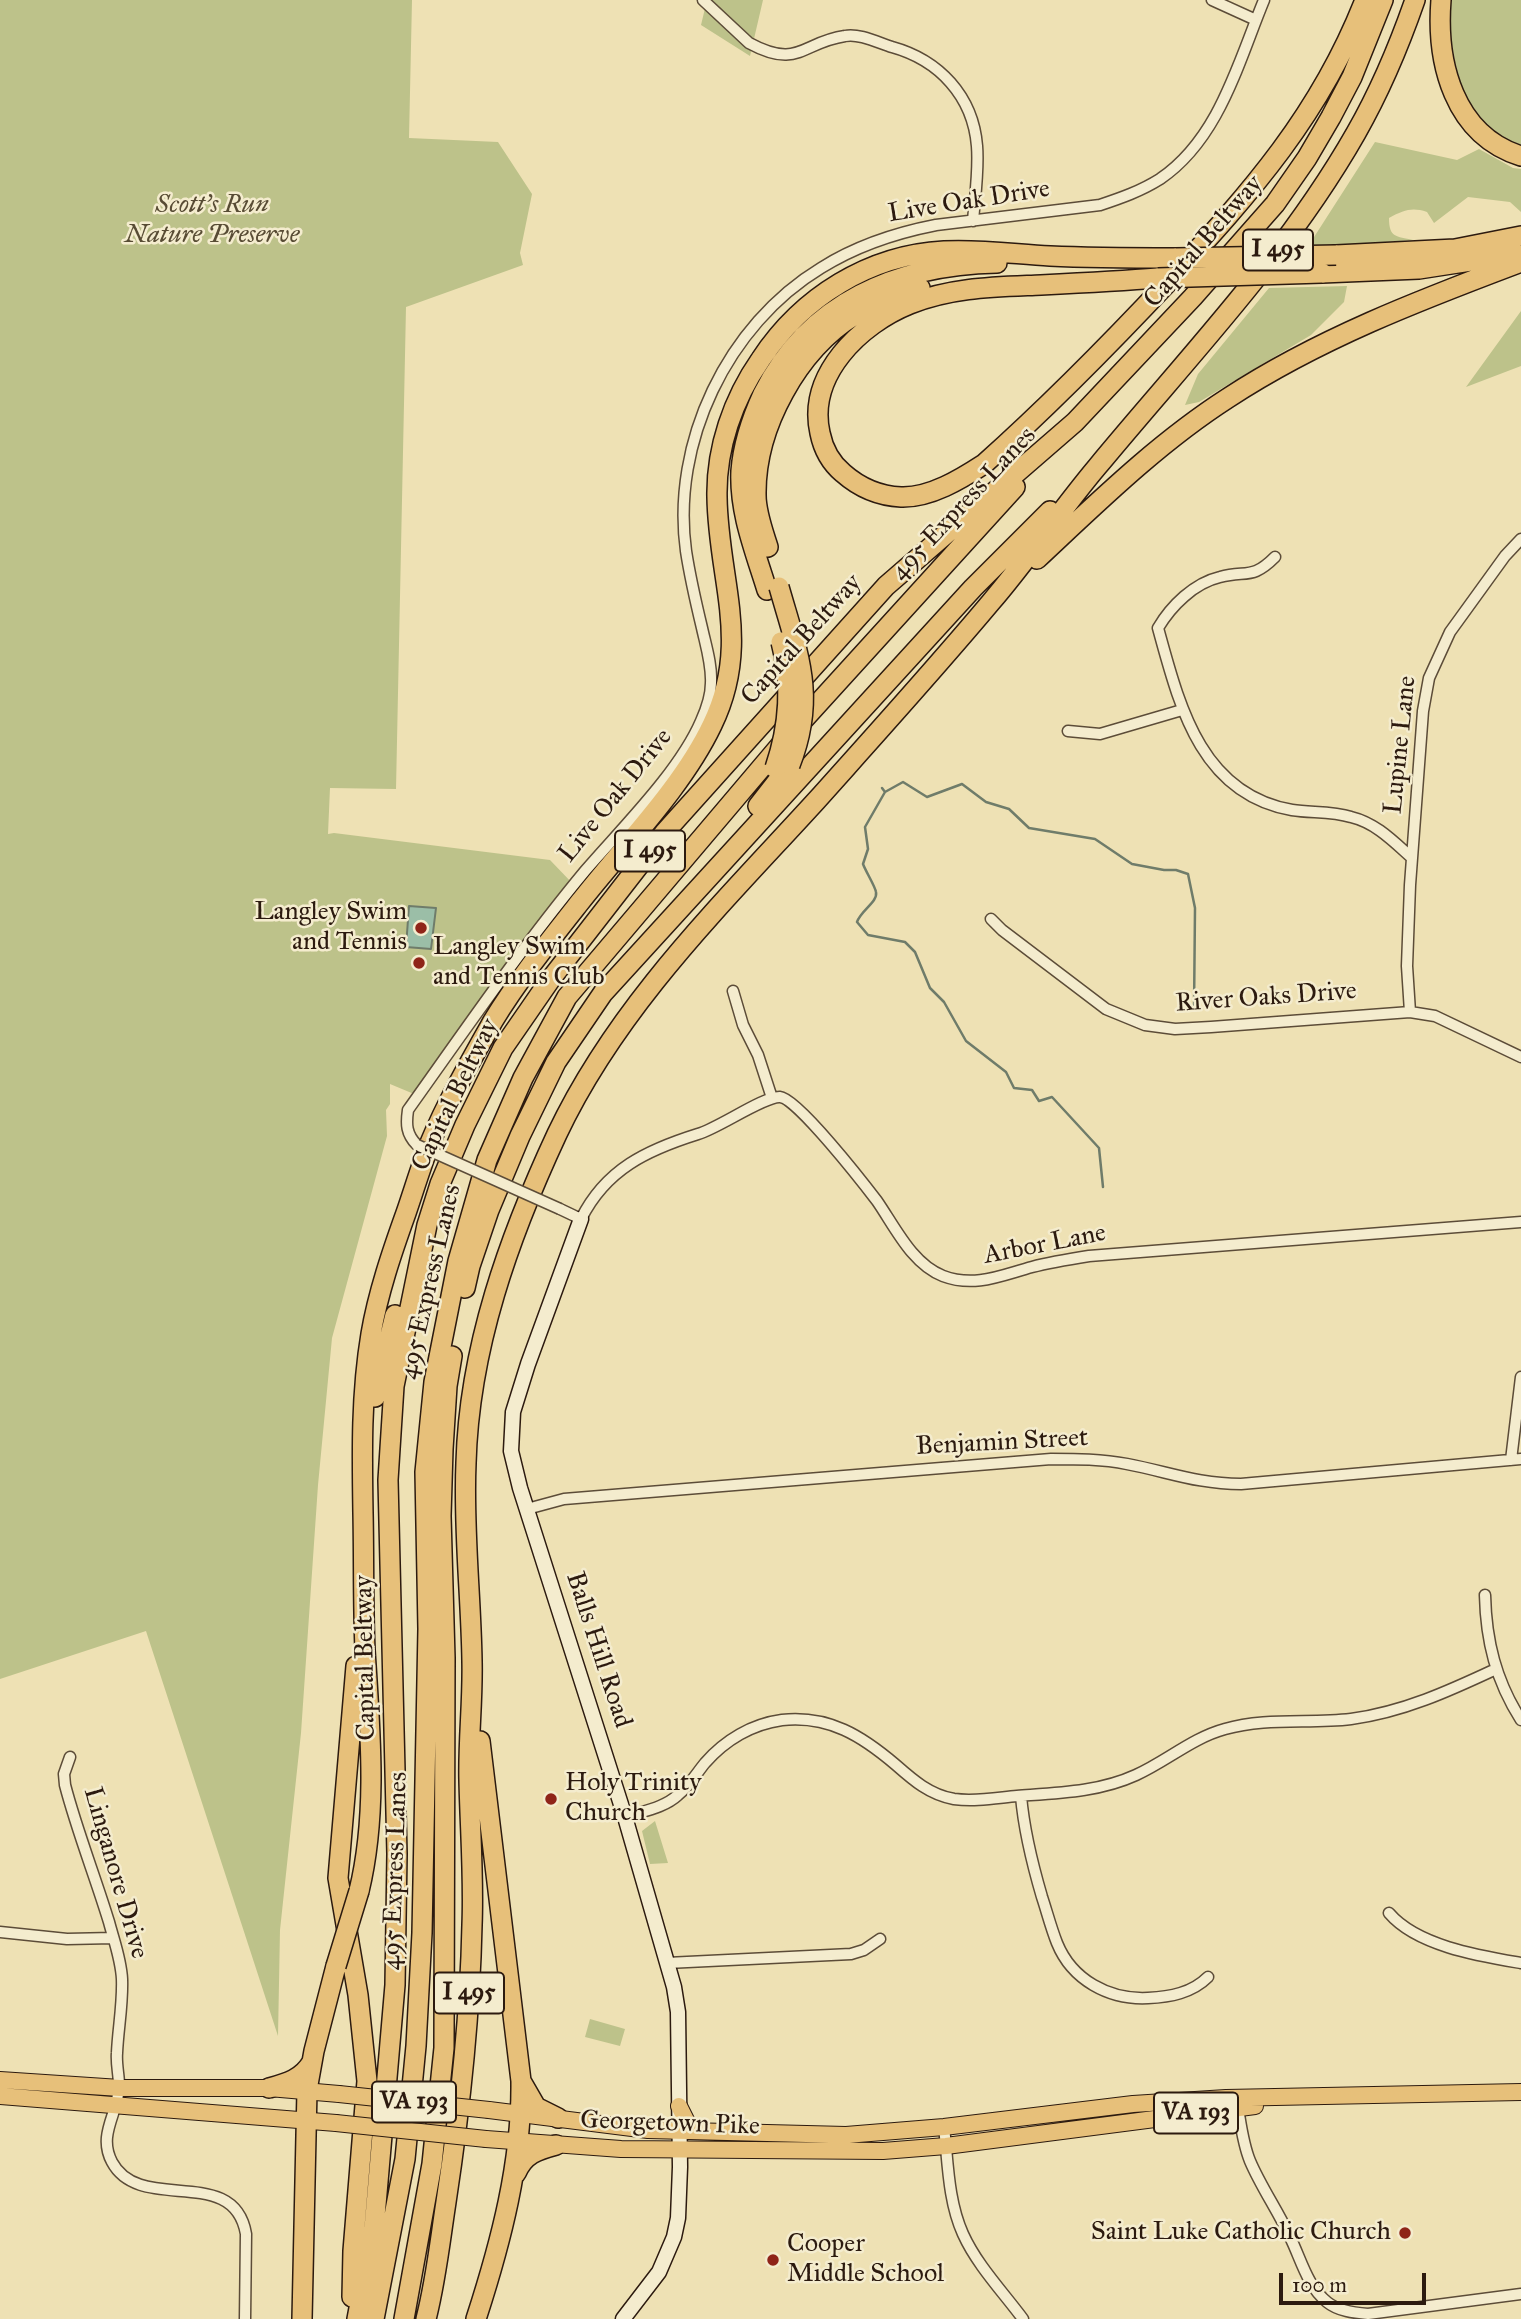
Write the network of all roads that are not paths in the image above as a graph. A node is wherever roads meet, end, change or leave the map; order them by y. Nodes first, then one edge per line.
1 (703, 0) edge
2 (1212, 0) edge
3 (1264, 0) edge
4 (1365, 0) edge
5 (1383, 0) edge
6 (1415, 0) edge
7 (1441, 0) edge
8 (1256, 20) junction
9 (1521, 156) edge
10 (973, 221) junction
11 (1521, 236) edge
12 (1521, 253) edge
13 (1176, 258) junction
14 (1521, 262) edge
15 (1158, 278) junction
16 (1075, 422) junction
17 (1094, 470) junction
18 (1521, 539) edge
19 (1275, 557) dead end
20 (773, 589) junction
21 (995, 597) junction
22 (1182, 710) junction
23 (1068, 731) dead end
24 (784, 741) junction
25 (783, 766) junction
26 (1412, 858) junction
27 (991, 919) dead end
28 (733, 991) dead end
29 (603, 993) junction
30 (567, 998) junction
31 (1410, 1012) junction
32 (1521, 1057) edge
33 (772, 1098) junction
34 (581, 1219) junction
35 (1521, 1222) edge
36 (427, 1225) junction
37 (1521, 1377) edge
38 (1516, 1459) edge
39 (527, 1509) junction
40 (363, 1518) junction
41 (1485, 1595) dead end
42 (363, 1598) junction
43 (472, 1663) junction
44 (1496, 1669) junction
45 (1521, 1720) edge
46 (70, 1757) dead end
47 (1021, 1796) junction
48 (625, 1817) junction
49 (1390, 1913) dead end
50 (0, 1932) edge
51 (113, 1938) junction
52 (880, 1939) dead end
53 (667, 1963) junction
54 (1521, 1963) edge
55 (1208, 1977) dead end
56 (312, 2061) junction
57 (0, 2081) edge
58 (521, 2081) junction
59 (270, 2088) junction
60 (307, 2090) junction
61 (1521, 2092) edge
62 (0, 2096) edge
63 (117, 2096) junction
64 (1337, 2097) junction
65 (679, 2106) junction
66 (1238, 2108) junction
67 (521, 2113) junction
68 (558, 2119) junction
69 (307, 2120) junction
70 (944, 2127) junction
71 (680, 2132) junction
72 (717, 2134) junction
73 (517, 2142) junction
74 (556, 2145) junction
75 (946, 2146) junction
76 (680, 2150) junction
77 (512, 2184) junction
78 (1521, 2294) edge
79 (245, 2319) edge
80 (302, 2319) edge
81 (354, 2319) edge
82 (374, 2319) edge
83 (404, 2319) edge
84 (426, 2319) edge
85 (476, 2319) edge
86 (623, 2319) edge
87 (1023, 2319) edge

1 - 10 street
2 - 8 street
3 - 8 street, Live Oak Drive
4 - 15 highway
5 - 16 highway, Capital Beltway / I 495
6 - 17 highway, I 495
7 - 9 highway
8 - 10 street, Live Oak Drive
10 - 34 street, Live Oak Drive, bridge
11 - 13 highway, bridge
12 - 15 highway, bridge
13 - 20 highway
13 - 40 highway
14 - 21 highway
15 - 20 highway
16 - 24 highway, 495 Express Lanes
16 - 36 highway, Capital Beltway / I 495
17 - 21 highway, I 495
17 - 29 highway, 495 Express Lanes
18 - 26 street, Lupine Lane
19 - 22 street
20 - 24 highway, bridge
20 - 25 highway, bridge
21 - 43 highway, I 495
22 - 23 street
22 - 26 street
24 - 25 highway, bridge
24 - 30 highway, 495 Express Lanes
25 - 29 highway
25 - 30 highway
26 - 31 street, Lupine Lane
27 - 31 street, River Oaks Drive
28 - 33 street
29 - 83 highway, 495 Express Lanes
30 - 82 highway, 495 Express Lanes
31 - 32 street, River Oaks Drive
33 - 34 street, Balls Hill Road
33 - 35 street, Arbor Lane
34 - 39 street, Balls Hill Road
36 - 40 highway
36 - 81 highway, Capital Beltway / I 495
37 - 38 street
38 - 39 street, Benjamin Street
39 - 48 street, Balls Hill Road
40 - 42 highway
41 - 44 street
42 - 56 highway, bridge
42 - 81 highway
43 - 58 highway
43 - 84 highway, I 495
44 - 45 street
44 - 47 street
46 - 51 street, Linganore Drive
47 - 48 street
47 - 55 street
48 - 53 street, Balls Hill Road
49 - 54 street
50 - 51 street
51 - 63 street, Linganore Drive
52 - 53 street
53 - 65 street, Balls Hill Road
56 - 59 highway
56 - 60 highway
57 - 63 main road, Georgetown Pike / VA 193
58 - 67 highway
58 - 68 highway
59 - 60 main road, Georgetown Pike / VA 193
59 - 63 main road, Georgetown Pike / VA 193
60 - 67 main road, Georgetown Pike / VA 193, bridge
60 - 69 highway
61 - 64 main road, Georgetown Pike / VA 193
62 - 63 main road, Georgetown Pike
63 - 69 main road, Georgetown Pike
63 - 79 street, Linganore Drive
64 - 66 main road, Georgetown Pike / VA 193
64 - 70 main road, Georgetown Pike / VA 193
65 - 71 street, Balls Hill Road
65 - 72 main road
66 - 75 main road, Georgetown Pike / VA 193
66 - 78 street
67 - 68 main road, Georgetown Pike / VA 193
67 - 73 highway
68 - 71 main road, Georgetown Pike / VA 193
69 - 73 main road, Georgetown Pike, bridge
69 - 80 highway
70 - 72 main road, Georgetown Pike / VA 193
70 - 75 street
71 - 72 main road, Georgetown Pike / VA 193
71 - 76 street, Balls Hill Road
73 - 74 main road, Georgetown Pike
73 - 77 highway
74 - 76 main road, Georgetown Pike / VA 193
74 - 77 highway
75 - 76 main road, Georgetown Pike / VA 193
75 - 87 street
76 - 86 street, Balls Hill Road
77 - 85 highway

